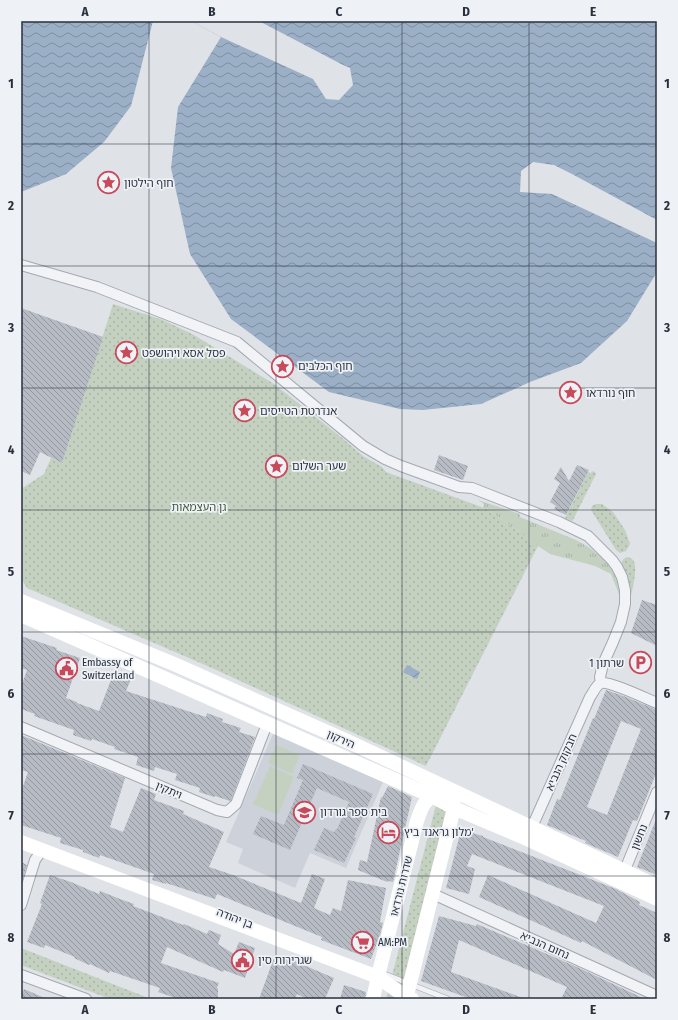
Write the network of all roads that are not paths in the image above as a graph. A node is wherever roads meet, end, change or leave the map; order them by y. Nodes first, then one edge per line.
1 (21, 265) edge
2 (21, 601) edge
3 (21, 616) edge
4 (599, 684) junction
5 (657, 703) edge
6 (268, 724) junction
7 (21, 727) edge
8 (406, 785) junction
9 (452, 790) junction
10 (656, 795) edge
11 (432, 796) junction
12 (454, 808) junction
13 (417, 821) junction
14 (532, 827) junction
15 (520, 836) junction
16 (21, 837) edge
17 (21, 842) edge
18 (42, 850) junction
19 (622, 877) junction
20 (657, 886) edge
21 (432, 894) junction
22 (657, 899) edge
23 (21, 905) edge
24 (378, 974) junction
25 (21, 975) edge
26 (409, 995) edge
27 (657, 996) edge
28 (86, 999) edge
29 (373, 999) edge
30 (448, 999) edge

1 - 4 street
2 - 9 main road, הירקון
3 - 6 main road, הירקון
4 - 5 street
4 - 14 street, חבקוק הנביא
6 - 7 street, ויתקין
6 - 8 main road, הירקון
8 - 11 main road, הירקון
8 - 13 main road
9 - 11 main road
9 - 12 main road
9 - 14 main road, הירקון
10 - 19 street, נחשון
11 - 12 main road, הירקון
11 - 13 main road, שדרות נורדאו
12 - 15 main road, הירקון
12 - 21 main road
13 - 24 main road, שדרות נורדאו
14 - 15 street, חבקוק הנביא
14 - 19 main road, הירקון
15 - 19 main road, הירקון
16 - 24 lane, בן יהודה
17 - 18 main road, בן יהודה
18 - 23 street
18 - 24 main road, בן יהודה
19 - 20 main road, הירקון
19 - 22 main road, הירקון
21 - 26 main road
21 - 27 street, נחום הנביא
24 - 26 main road, בן יהודה
24 - 29 main road, שדרות נורדאו
25 - 28 street
26 - 30 lane, בן יהודה

